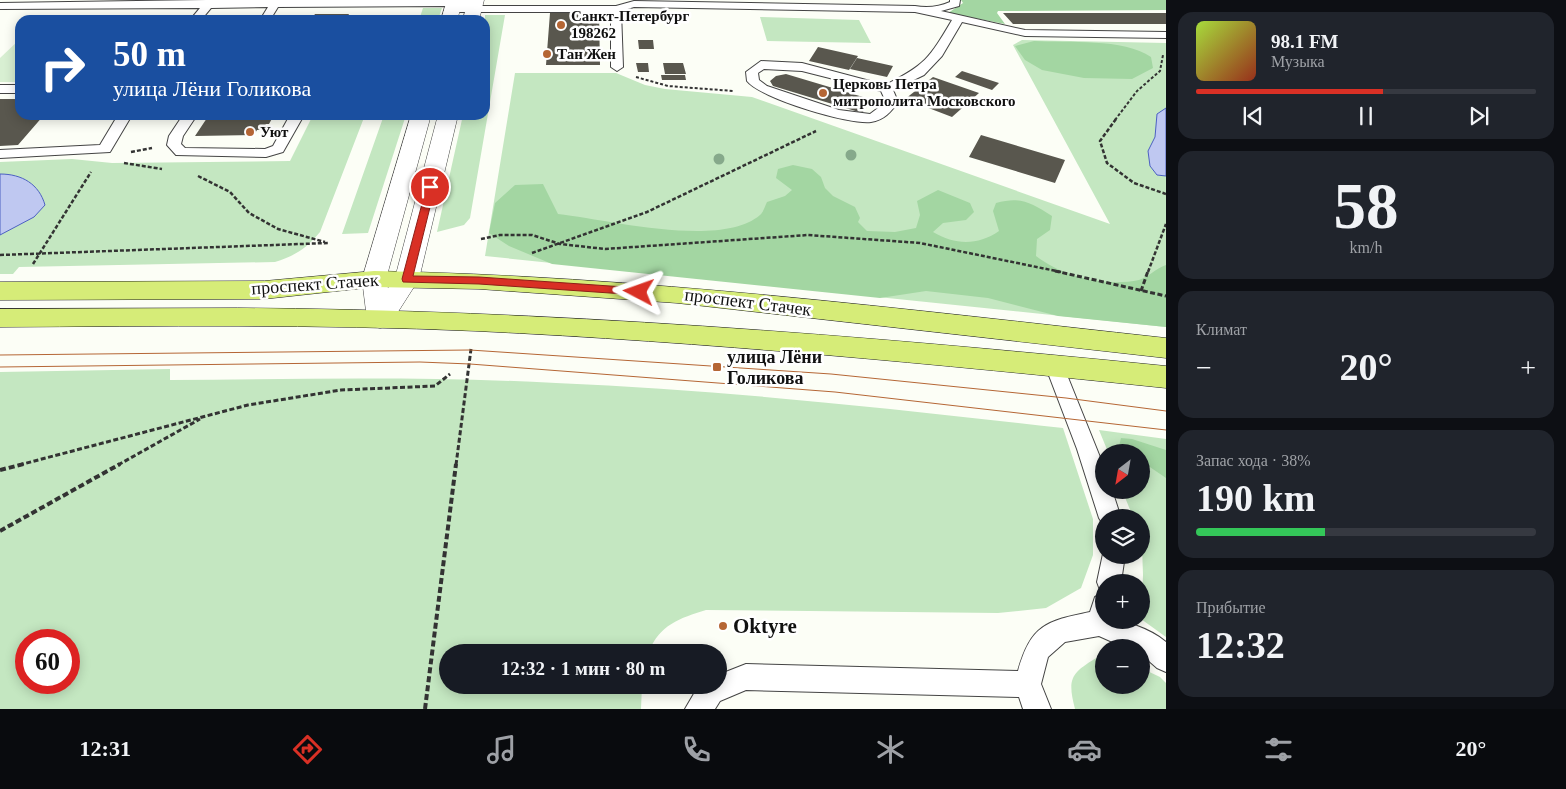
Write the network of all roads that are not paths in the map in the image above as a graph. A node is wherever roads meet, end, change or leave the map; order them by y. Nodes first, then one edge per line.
1 (955, 0) edge
2 (319, 1) edge
3 (210, 2) edge
4 (276, 3) junction
5 (600, 4) edge
6 (0, 6) edge
7 (453, 8) edge
8 (474, 8) edge
9 (915, 8) junction
10 (540, 9) junction
11 (616, 9) junction
12 (199, 15) edge
13 (268, 15) edge
14 (958, 19) junction
15 (538, 22) dead end
16 (1165, 35) edge
17 (617, 67) road end
18 (0, 89) edge
19 (15, 89) edge
20 (886, 90) junction
21 (122, 120) edge
22 (187, 120) edge
23 (295, 120) edge
24 (420, 120) edge
25 (447, 120) edge
26 (0, 154) edge
27 (374, 279) junction
28 (407, 279) junction
29 (0, 291) edge
30 (0, 318) edge
31 (380, 319) junction
32 (1166, 348) edge
33 (1054, 365) junction
34 (1166, 377) edge
35 (1107, 509) edge
36 (1095, 617) edge
37 (1124, 629) edge
38 (1166, 658) edge
39 (1028, 684) junction
40 (699, 709) edge
41 (1037, 709) edge

1 - 9 lane
2 - 4 lane
2 - 7 lane
3 - 4 lane
3 - 6 lane
3 - 12 lane
4 - 13 lane
5 - 10 lane
5 - 11 lane
7 - 8 lane
8 - 10 lane
9 - 11 lane
9 - 14 lane
10 - 15 lane
11 - 17 lane
14 - 16 lane
14 - 20 lane
18 - 19 lane
20 - 20 lane
21 - 26 lane
22 - 23 lane
24 - 27 street
25 - 28 street
27 - 28 main road, проспект Стачек
27 - 29 main road, проспект Стачек
27 - 31 street
28 - 31 street
28 - 32 main road, проспект Стачек
30 - 31 main road, проспект Стачек
31 - 33 main road, проспект Стачек
33 - 34 main road, проспект Стачек
33 - 35 lane
36 - 39 lane
37 - 38 lane
39 - 40 lane
39 - 41 lane

